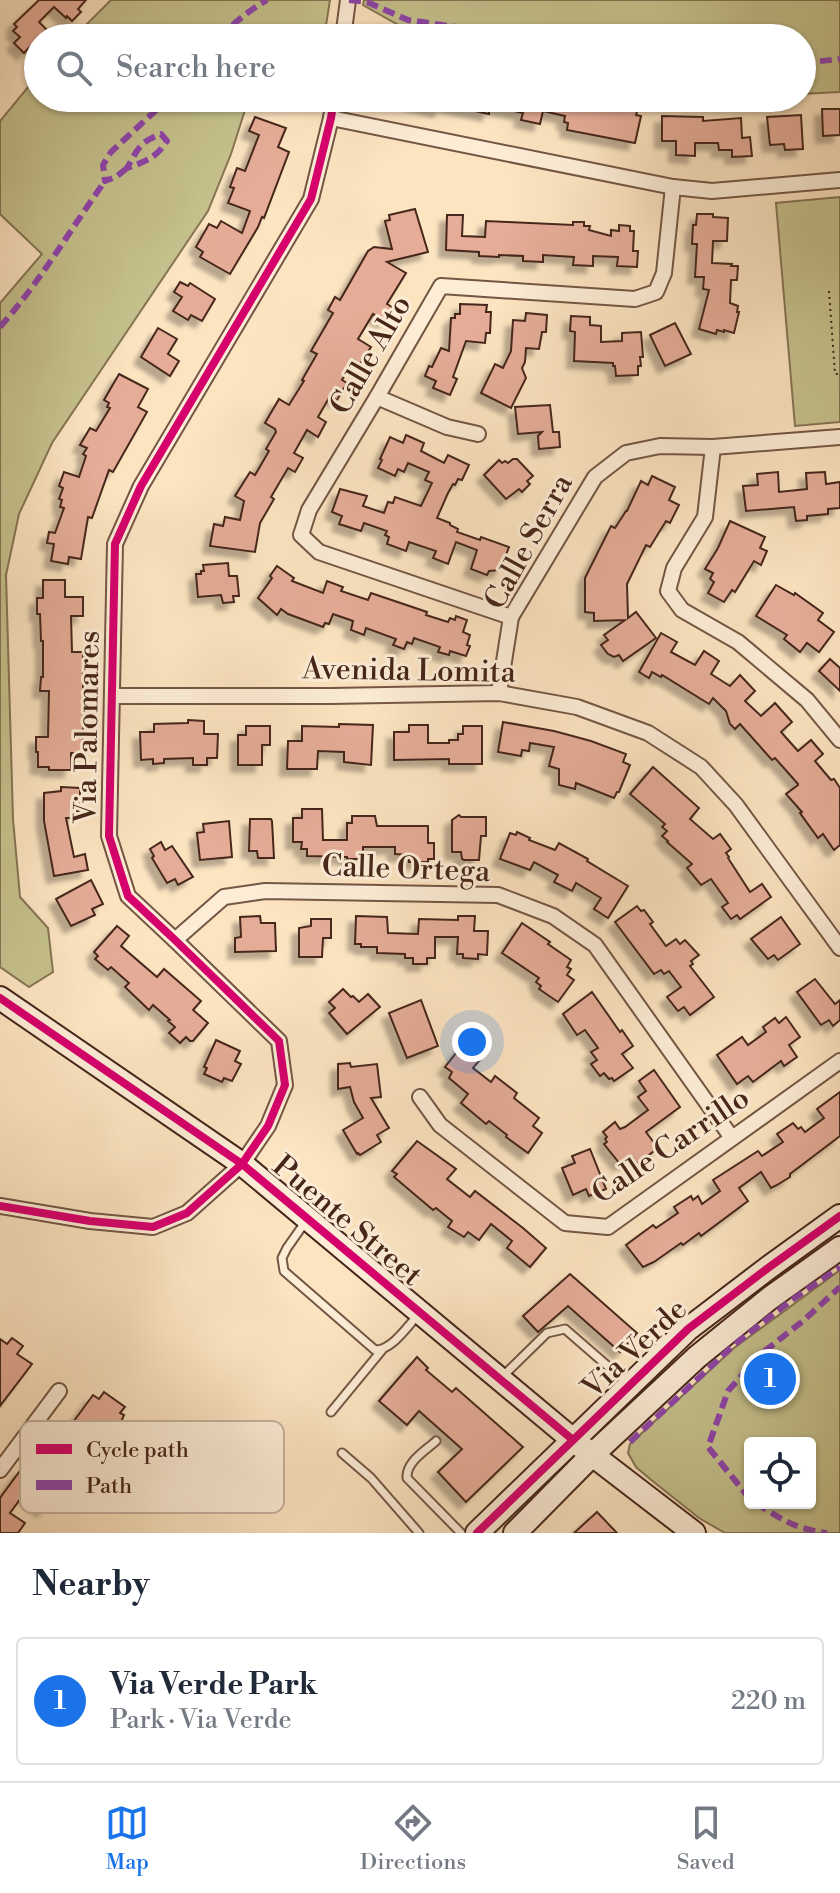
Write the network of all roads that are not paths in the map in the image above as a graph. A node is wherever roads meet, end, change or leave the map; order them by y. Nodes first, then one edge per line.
1 (348, 0) edge
2 (345, 24) edge
3 (332, 112) edge
4 (331, 118) junction
5 (840, 180) edge
6 (673, 187) junction
7 (377, 397) junction
8 (478, 434) dead end
9 (840, 437) edge
10 (713, 447) junction
11 (511, 617) junction
12 (499, 693) junction
13 (113, 696) junction
14 (840, 740) edge
15 (175, 940) junction
16 (840, 948) edge
17 (0, 998) edge
18 (840, 1061) edge
19 (420, 1097) dead end
20 (732, 1138) junction
21 (242, 1164) junction
22 (0, 1206) edge
23 (840, 1216) edge
24 (308, 1219) junction
25 (840, 1248) edge
26 (420, 1313) junction
27 (382, 1350) junction
28 (500, 1379) junction
29 (630, 1384) junction
30 (59, 1391) dead end
31 (331, 1412) dead end
32 (37, 1421) edge
33 (573, 1440) junction
34 (436, 1441) dead end
35 (20, 1443) edge
36 (342, 1453) dead end
37 (592, 1455) junction
38 (0, 1470) edge
39 (419, 1533) edge
40 (461, 1533) edge
41 (477, 1533) edge
42 (515, 1533) edge
43 (694, 1533) edge

1 - 2 street
3 - 4 street, Via Palomares
4 - 6 street
4 - 13 street, Via Palomares
5 - 6 street
6 - 7 street, Calle Alto
7 - 8 street
7 - 11 street, Calle Alto
9 - 10 street, Calle Serra
10 - 11 street, Calle Serra
10 - 14 street
11 - 12 street, Calle Serra
12 - 13 street, Avenida Lomita
12 - 16 street, Avenida Lomita
13 - 15 street, Via Palomares
15 - 20 street, Calle Ortega
15 - 21 street, Via Palomares
17 - 21 main road, Puente Street
18 - 20 street, Calle Carrillo
19 - 20 street, Calle Carrillo
21 - 22 street, Via Palomares
21 - 24 main road, Puente Street
23 - 29 main road, Via Verde
24 - 26 main road, Puente Street
24 - 27 lane
25 - 37 main road, Via Verde
26 - 27 lane
26 - 28 main road, Puente Street
27 - 31 lane
28 - 29 lane
28 - 33 main road, Puente Street
29 - 33 main road, Via Verde
30 - 32 street
33 - 37 main road, Puente Street
33 - 41 main road, Via Verde
34 - 40 lane
35 - 38 street
36 - 39 lane
37 - 42 main road, Via Verde
37 - 43 main road, Puente Street

